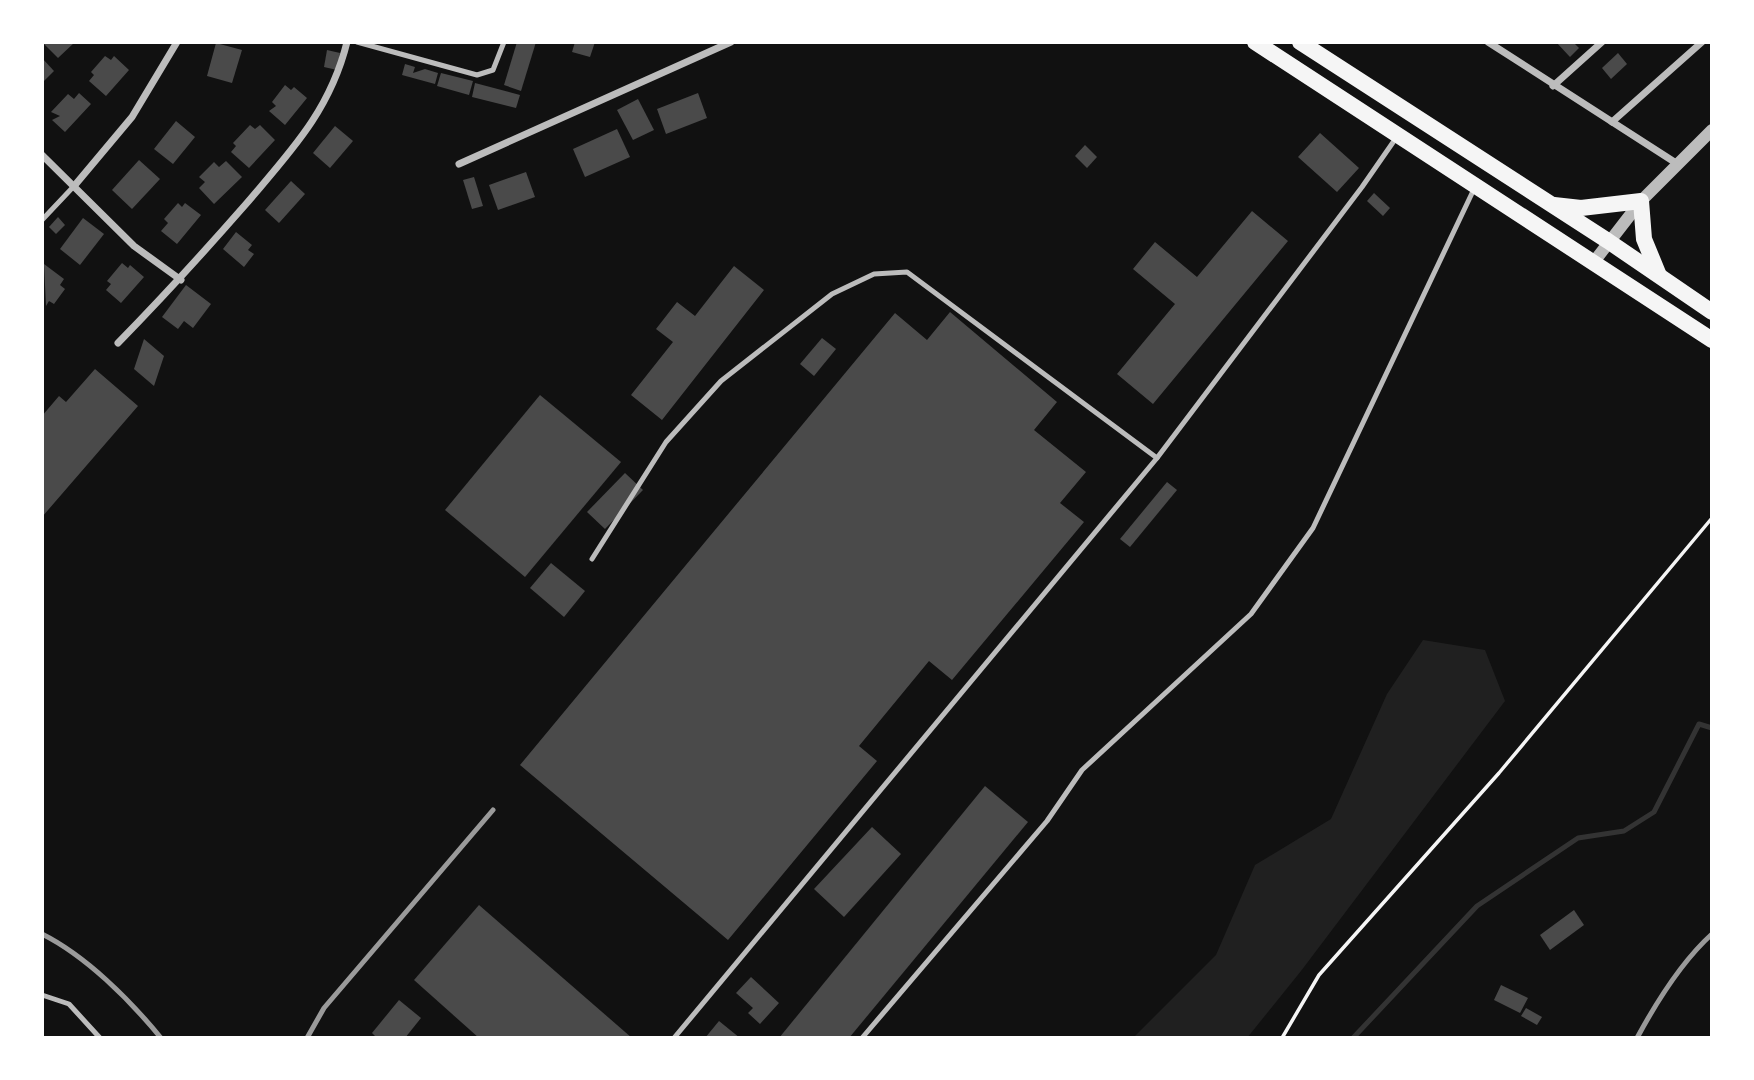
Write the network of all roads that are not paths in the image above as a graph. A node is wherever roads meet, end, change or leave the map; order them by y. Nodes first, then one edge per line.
1 (177, 42) edge
2 (347, 42) edge
3 (357, 42) edge
4 (505, 42) edge
5 (731, 42) edge
6 (1255, 42) edge
7 (1300, 42) edge
8 (1488, 42) edge
9 (1602, 42) edge
10 (1702, 42) edge
11 (1500, 45) edge
12 (1553, 86) junction
13 (1612, 122) junction
14 (1712, 130) edge
15 (1397, 135) junction
16 (42, 155) edge
17 (1676, 163) junction
18 (459, 164) dead end
19 (75, 185) junction
20 (1475, 186) junction
21 (1641, 201) junction
22 (1549, 205) junction
23 (42, 220) edge
24 (1608, 241) junction
25 (1593, 263) junction
26 (1659, 276) junction
27 (181, 280) junction
28 (1712, 312) edge
29 (1712, 340) edge
30 (118, 343) dead end
31 (1157, 458) junction
32 (592, 559) dead end
33 (42, 995) edge
34 (100, 1038) edge
35 (674, 1038) edge
36 (862, 1038) edge

1 - 19 street
2 - 27 street
3 - 4 lane
5 - 18 street
6 - 15 highway
7 - 22 highway
8 - 11 street
9 - 12 street
10 - 13 street
11 - 12 street
12 - 13 street
13 - 17 street
14 - 17 street
15 - 20 highway
15 - 31 lane
16 - 19 street
17 - 21 street
19 - 23 lane
19 - 27 street
20 - 25 highway
20 - 36 lane
21 - 22 highway
21 - 24 street
21 - 26 highway
22 - 24 highway
24 - 25 street
24 - 26 highway
25 - 29 highway
26 - 28 highway
27 - 30 street
31 - 32 lane
31 - 35 lane
33 - 34 lane

